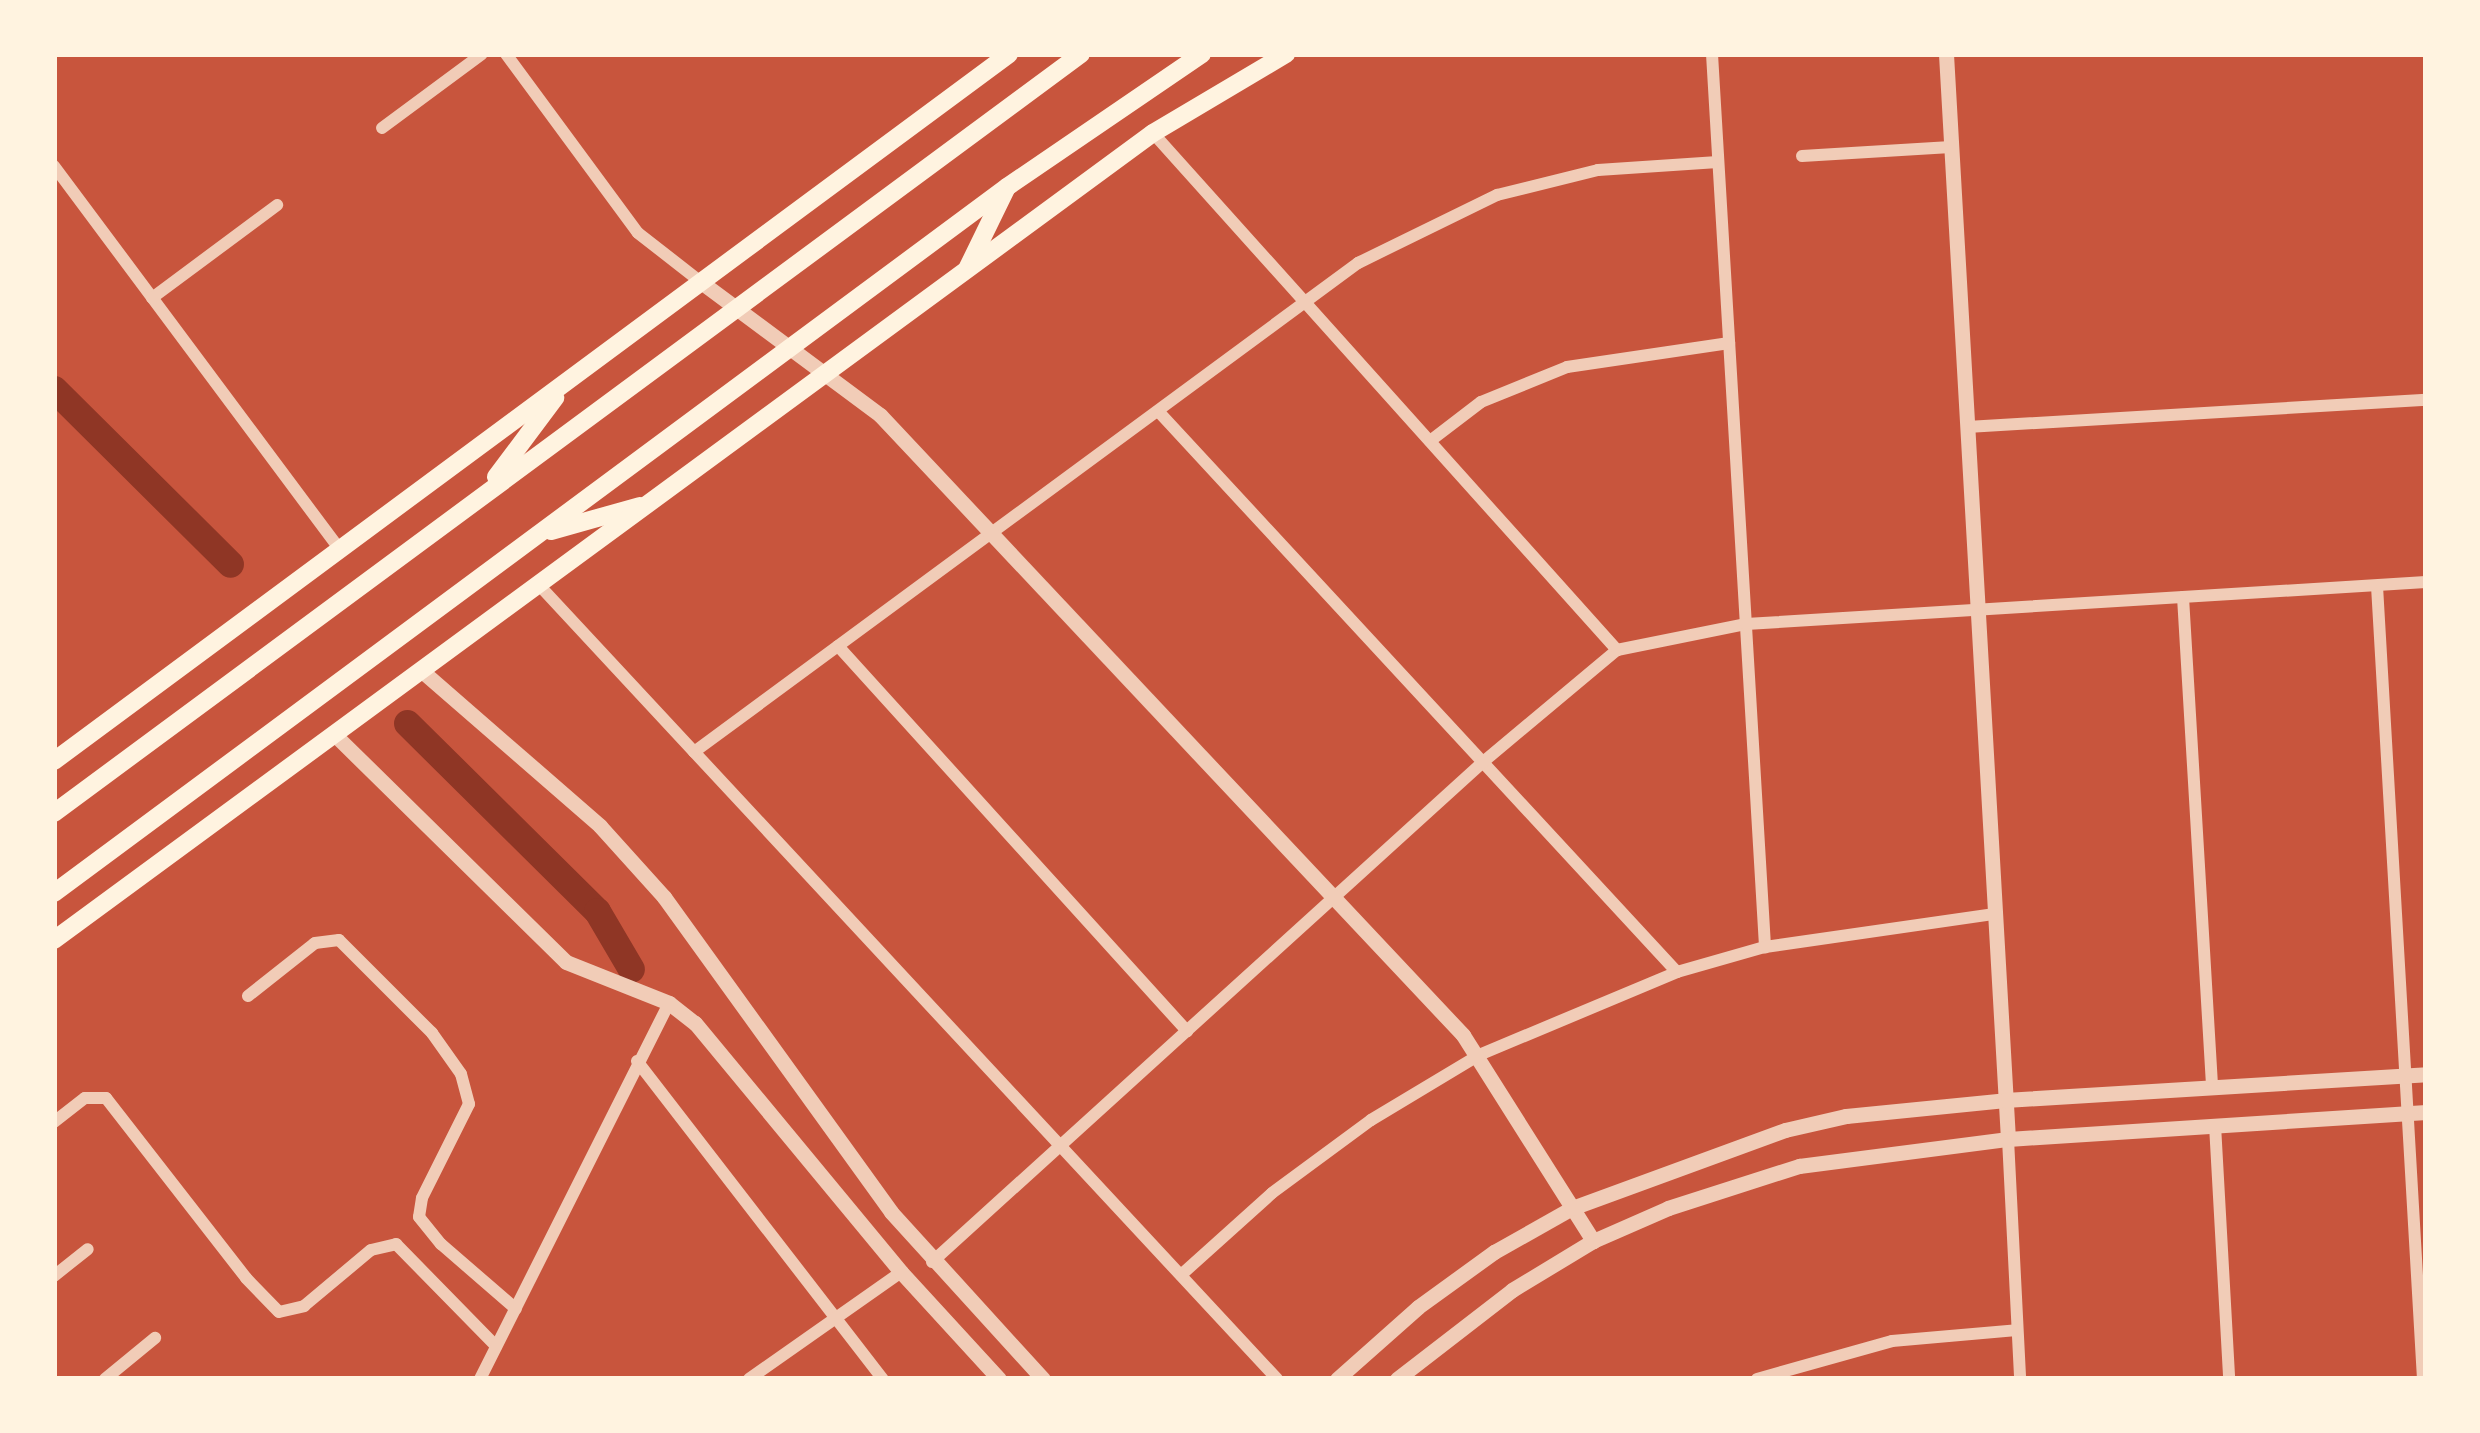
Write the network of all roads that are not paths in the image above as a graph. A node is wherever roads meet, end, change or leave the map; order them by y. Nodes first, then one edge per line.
1 (482, 54) edge
2 (506, 54) edge
3 (1009, 54) edge
4 (1202, 54) edge
5 (1286, 54) edge
6 (1712, 54) edge
7 (1946, 54) edge
8 (1071, 58) edge
9 (382, 128) dead end
10 (1153, 133) junction
11 (1951, 147) junction
12 (1802, 156) dead end
13 (1718, 161) junction
14 (54, 166) edge
15 (1007, 187) junction
16 (278, 205) dead end
17 (966, 271) junction
18 (701, 282) junction
19 (152, 298) junction
20 (1305, 302) junction
21 (736, 307) junction
22 (1729, 343) junction
23 (791, 348) junction
24 (827, 374) junction
25 (568, 380) junction
26 (2426, 400) edge
27 (1158, 411) junction
28 (1967, 427) junction
29 (1430, 441) junction
30 (484, 494) junction
31 (652, 502) junction
32 (990, 533) junction
33 (541, 534) junction
34 (339, 549) junction
35 (2426, 582) edge
36 (539, 585) junction
37 (2377, 586) junction
38 (2183, 597) junction
39 (1978, 610) junction
40 (1746, 624) junction
41 (838, 646) junction
42 (1617, 650) junction
43 (422, 671) junction
44 (336, 736) junction
45 (694, 752) junction
46 (54, 761) edge
47 (1483, 762) junction
48 (54, 813) edge
49 (58, 893) edge
50 (1332, 900) junction
51 (1995, 914) junction
52 (54, 940) edge
53 (1765, 947) junction
54 (1677, 973) junction
55 (248, 996) dead end
56 (669, 1004) junction
57 (1187, 1031) junction
58 (1479, 1055) junction
59 (637, 1061) junction
60 (2426, 1074) edge
61 (2405, 1075) junction
62 (2212, 1088) junction
63 (2006, 1100) junction
64 (2426, 1112) edge
65 (2408, 1113) junction
66 (54, 1122) edge
67 (2216, 1125) junction
68 (2008, 1138) junction
69 (1060, 1145) junction
70 (1572, 1208) junction
71 (1593, 1241) junction
72 (88, 1249) dead end
73 (932, 1262) junction
74 (901, 1272) junction
75 (1181, 1275) junction
76 (54, 1276) edge
77 (516, 1310) junction
78 (838, 1315) junction
79 (2017, 1330) junction
80 (155, 1338) dead end
81 (496, 1346) junction
82 (105, 1379) edge
83 (480, 1379) edge
84 (748, 1379) edge
85 (883, 1379) edge
86 (999, 1379) edge
87 (1043, 1379) edge
88 (1277, 1379) edge
89 (1337, 1379) edge
90 (1397, 1379) edge
91 (1757, 1379) edge
92 (2020, 1379) edge
93 (2229, 1379) edge
94 (2423, 1379) edge

1 - 9 street
2 - 18 street
3 - 18 highway
4 - 15 highway
5 - 10 highway
6 - 13 street
7 - 11 street
8 - 21 highway
10 - 17 highway
10 - 20 street
11 - 12 street
11 - 28 street
13 - 20 street
13 - 22 street
14 - 19 street
15 - 17 highway
15 - 23 highway
16 - 19 street
17 - 24 highway
18 - 21 street
18 - 25 highway
19 - 34 street
20 - 27 street
20 - 29 street
21 - 23 street
21 - 30 highway
22 - 29 street
22 - 40 street
23 - 24 street
23 - 33 highway
24 - 31 highway
24 - 32 street
25 - 30 highway
25 - 34 highway
26 - 28 street
27 - 32 street
27 - 47 street
28 - 39 street
29 - 42 street
30 - 48 highway
31 - 33 highway
31 - 36 highway
32 - 41 street
32 - 50 street
33 - 49 highway
34 - 46 highway
35 - 37 street
36 - 43 highway
36 - 45 street
37 - 38 street
37 - 61 street
38 - 39 street
38 - 62 street
39 - 40 street
39 - 51 street
40 - 42 street
40 - 53 street
41 - 45 street
41 - 57 street
42 - 47 street
43 - 44 highway
43 - 73 street
44 - 52 highway
44 - 56 street
45 - 69 street
47 - 50 street
47 - 54 street
50 - 57 street
50 - 58 street
51 - 53 street
51 - 63 street
53 - 54 street
54 - 58 street
55 - 77 street
56 - 59 street
56 - 74 street
57 - 69 street
58 - 70 street
58 - 75 street
59 - 77 street
59 - 78 street
60 - 61 street
61 - 62 street
61 - 65 street
62 - 63 street
63 - 68 street
63 - 70 street
64 - 65 street
65 - 67 street
65 - 94 street
66 - 81 street
67 - 68 street
67 - 93 street
68 - 71 street
68 - 79 street
69 - 73 street
69 - 75 street
70 - 71 street
70 - 89 street
71 - 90 street
72 - 76 street
73 - 87 street
74 - 78 street
74 - 86 street
75 - 88 street
77 - 81 street
78 - 84 street
78 - 85 street
79 - 91 street
79 - 92 street
80 - 82 street
81 - 83 street

